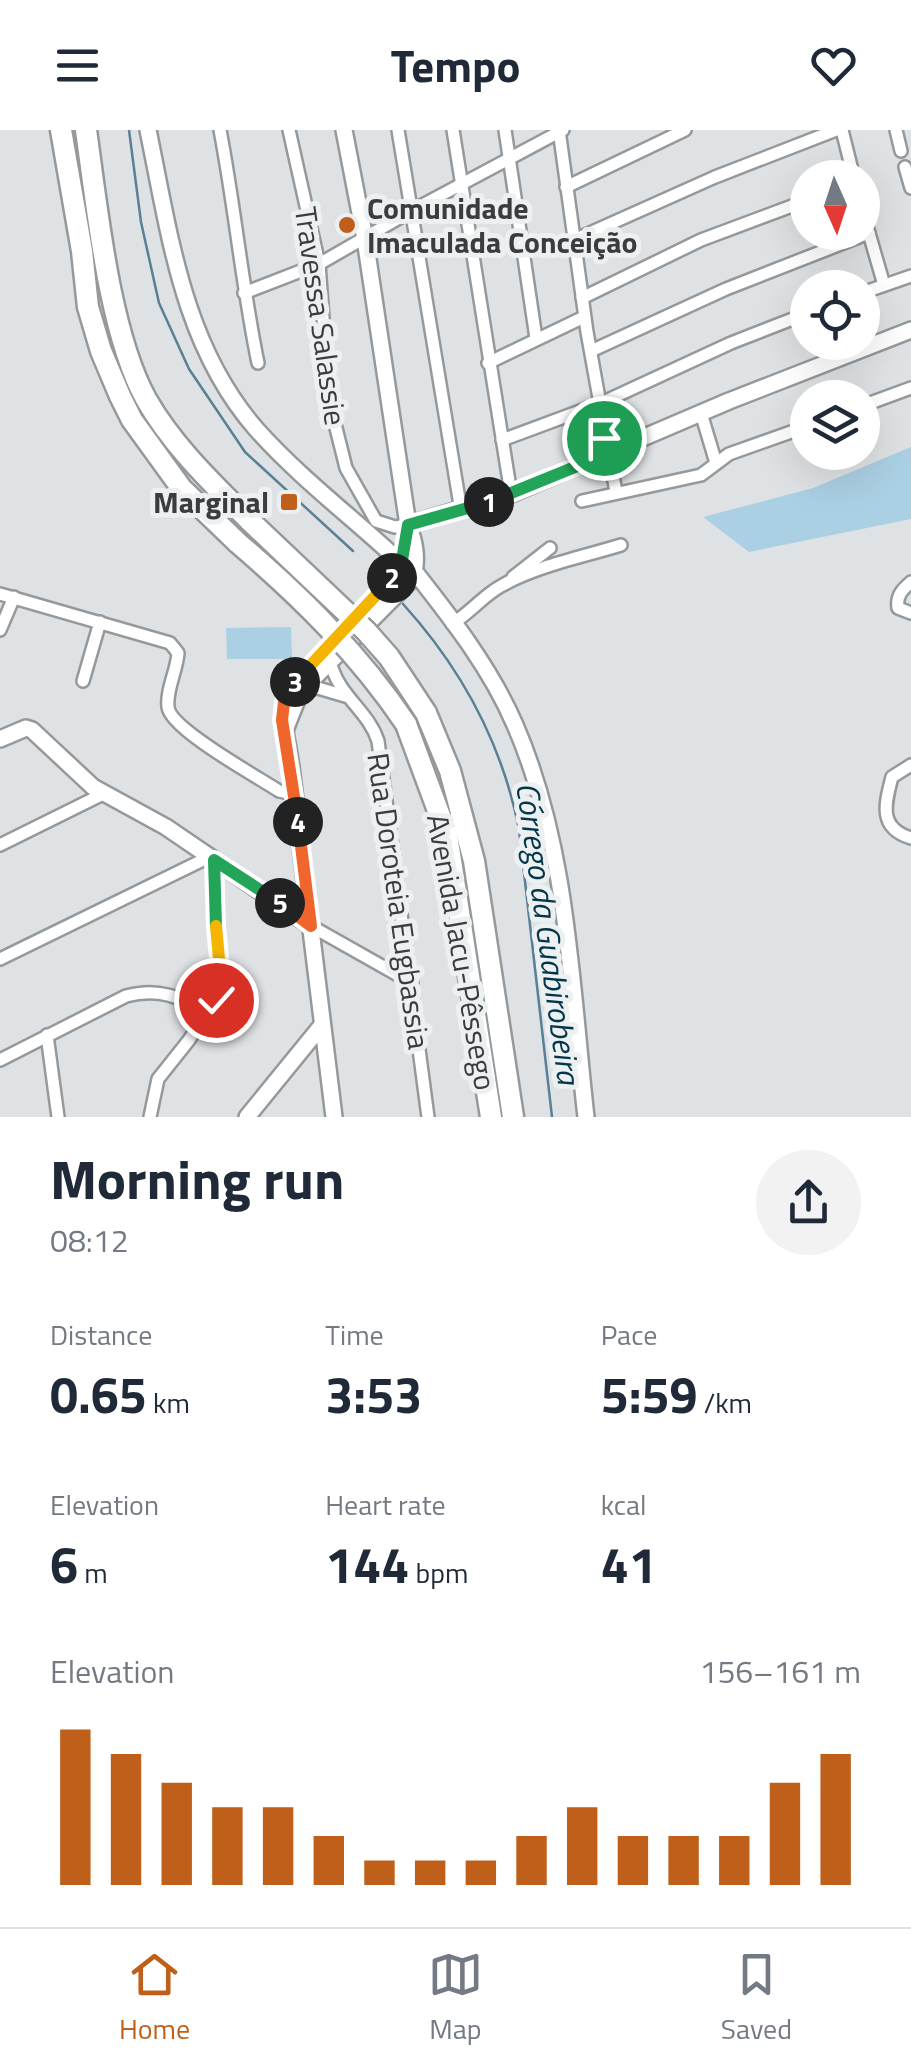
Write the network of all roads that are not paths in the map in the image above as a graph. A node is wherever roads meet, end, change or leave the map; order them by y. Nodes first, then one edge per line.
1 (61, 130) edge
2 (86, 130) edge
3 (148, 130) edge
4 (220, 130) edge
5 (289, 130) edge
6 (344, 130) edge
7 (398, 130) edge
8 (453, 130) edge
9 (505, 130) edge
10 (685, 130) edge
11 (839, 130) edge
12 (896, 130) edge
13 (561, 131) edge
14 (904, 146) edge
15 (510, 160) junction
16 (848, 160) edge
17 (905, 166) dead end
18 (462, 184) junction
19 (566, 187) junction
20 (911, 188) edge
21 (790, 207) edge
22 (413, 210) junction
23 (365, 239) junction
24 (574, 240) junction
25 (825, 250) edge
26 (874, 250) edge
27 (320, 264) junction
28 (911, 276) edge
29 (884, 285) junction
30 (880, 286) edge
31 (244, 294) junction
32 (582, 298) junction
33 (584, 317) junction
34 (790, 320) edge
35 (911, 330) edge
36 (536, 338) junction
37 (590, 352) junction
38 (488, 363) junction
39 (258, 364) dead end
40 (911, 388) edge
41 (880, 399) edge
42 (598, 404) junction
43 (702, 413) junction
44 (790, 432) edge
45 (502, 440) junction
46 (607, 454) junction
47 (716, 463) junction
48 (616, 492) junction
49 (511, 494) junction
50 (582, 501) dead end
51 (461, 511) junction
52 (408, 525) junction
53 (620, 545) dead end
54 (550, 548) dead end
55 (404, 572) junction
56 (911, 582) edge
57 (506, 583) junction
58 (0, 594) edge
59 (14, 598) junction
60 (905, 610) edge
61 (100, 622) junction
62 (450, 622) junction
63 (0, 630) edge
64 (330, 660) junction
65 (83, 681) dead end
66 (302, 691) junction
67 (345, 696) junction
68 (286, 730) junction
69 (0, 740) edge
70 (911, 765) edge
71 (105, 794) junction
72 (294, 794) junction
73 (911, 838) edge
74 (0, 845) edge
75 (211, 858) junction
76 (311, 926) junction
77 (0, 960) edge
78 (412, 983) junction
79 (208, 1013) junction
80 (322, 1025) junction
81 (47, 1035) junction
82 (0, 1060) edge
83 (58, 1117) edge
84 (150, 1117) edge
85 (248, 1117) edge
86 (334, 1117) edge
87 (428, 1117) edge
88 (490, 1117) edge
89 (513, 1117) edge
90 (586, 1117) edge

1 - 88 highway, Avenida Jacu-Pêssego, bridge
2 - 89 highway, Avenida Jacu-Pêssego, bridge
3 - 55 main road
4 - 31 street
5 - 27 street, Travessa Salassie
6 - 23 main road
7 - 22 street
8 - 18 street
9 - 15 street
10 - 19 street
11 - 16 street
11 - 24 street
12 - 14 street
13 - 15 street
13 - 19 street
15 - 18 street
15 - 36 street
17 - 20 street
18 - 22 street
18 - 38 street
19 - 24 street
21 - 32 street
22 - 23 street
22 - 51 street
23 - 27 street
23 - 52 main road
24 - 32 street
25 - 37 street
26 - 29 street
27 - 31 street
27 - 52 street, Travessa Salassie
28 - 29 street
29 - 30 street
31 - 39 street
32 - 33 street
33 - 36 street
33 - 37 street
34 - 42 street
35 - 43 main road
36 - 38 street
37 - 42 street
38 - 45 street
40 - 41 street
42 - 45 street
42 - 46 street
43 - 46 main road
43 - 47 street
44 - 47 street
45 - 49 street
46 - 48 street
46 - 49 main road
47 - 48 street
48 - 50 street
49 - 51 main road
51 - 52 main road
52 - 55 main road
53 - 57 street
54 - 57 street
55 - 62 main road
55 - 64 main road
55 - 68 main road
56 - 60 street
57 - 62 street
58 - 59 street
59 - 61 street
59 - 63 street
61 - 65 street
61 - 72 street
62 - 90 main road
64 - 66 main road
64 - 67 street, Rua Doroteia Eugbassia
66 - 67 street
66 - 68 main road
67 - 78 street, Rua Doroteia Eugbassia
68 - 72 main road
69 - 71 main road
70 - 73 street
71 - 74 street
71 - 75 main road
72 - 76 main road
75 - 76 main road
75 - 77 street
75 - 79 street
76 - 78 street
76 - 80 main road
78 - 87 street, Rua Doroteia Eugbassia
79 - 81 street
79 - 84 street
80 - 85 main road
80 - 86 main road
81 - 82 street
81 - 83 street

